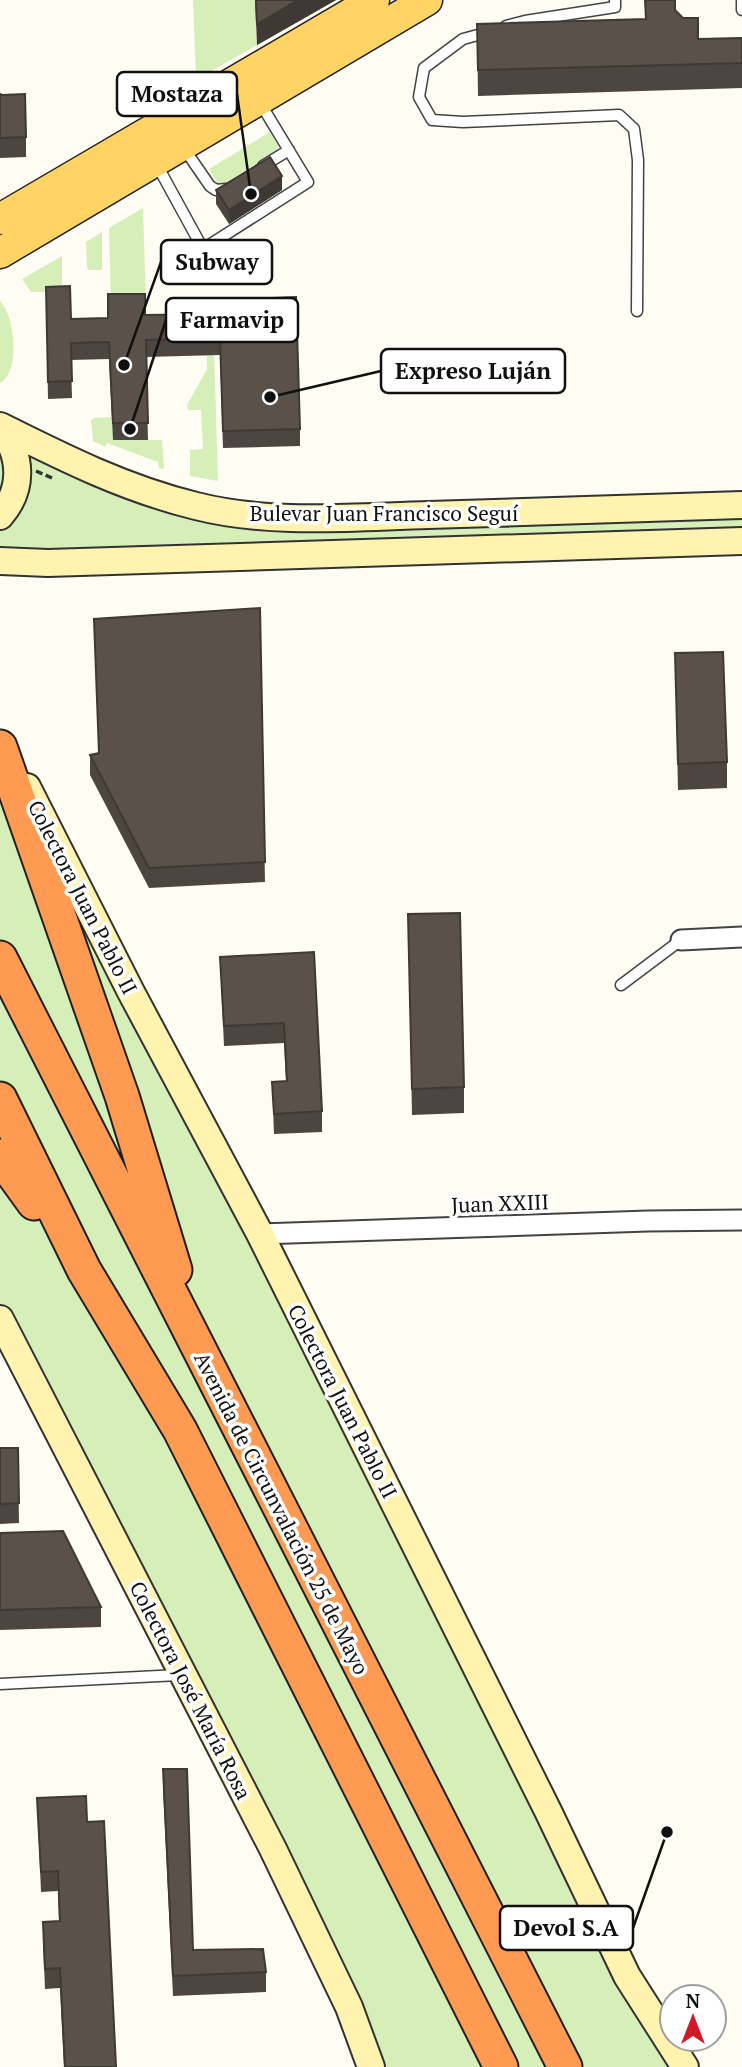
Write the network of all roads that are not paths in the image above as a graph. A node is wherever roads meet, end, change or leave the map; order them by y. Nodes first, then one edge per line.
1 (374, 0) edge
2 (426, 0) edge
3 (615, 0) edge
4 (742, 0) edge
5 (742, 10) edge
6 (258, 100) junction
7 (182, 145) junction
8 (289, 150) junction
9 (155, 161) junction
10 (255, 171) edge
11 (234, 184) edge
12 (0, 219) edge
13 (0, 253) edge
14 (637, 312) dead end
15 (0, 427) edge
16 (742, 505) edge
17 (0, 516) edge
18 (742, 541) edge
19 (0, 561) edge
20 (0, 735) edge
21 (0, 747) edge
22 (742, 937) edge
23 (681, 940) joint
24 (0, 958) edge
25 (621, 985) dead end
26 (0, 1099) edge
27 (0, 1156) edge
28 (742, 1220) edge
29 (260, 1234) junction
30 (84, 1269) junction
31 (0, 1319) edge
32 (203, 1359) junction
33 (183, 1675) junction
34 (0, 1685) edge
35 (371, 2067) edge
36 (501, 2067) edge
37 (565, 2067) edge
38 (685, 2067) edge

1 - 12 main road
2 - 6 main road
3 - 14 lane
4 - 5 lane
6 - 7 main road
6 - 8 lane
7 - 9 main road
7 - 11 lane
8 - 9 lane
8 - 10 lane
9 - 13 main road
15 - 16 main road, Bulevar Juan Francisco Seguí
15 - 17 main road
18 - 19 main road, Bulevar Juan Francisco Seguí
20 - 29 main road, Colectora Juan Pablo II
21 - 32 highway
22 - 23 street
23 - 25 lane
24 - 32 highway, Avenida de Circunvalación 25 de Mayo
26 - 30 highway
27 - 30 highway
28 - 29 street, Juan XXIII
29 - 38 main road, Colectora Juan Pablo II
30 - 36 highway
31 - 33 main road, Colectora José María Rosa
32 - 37 highway, Avenida de Circunvalación 25 de Mayo
33 - 34 lane
33 - 35 main road, Colectora José María Rosa

